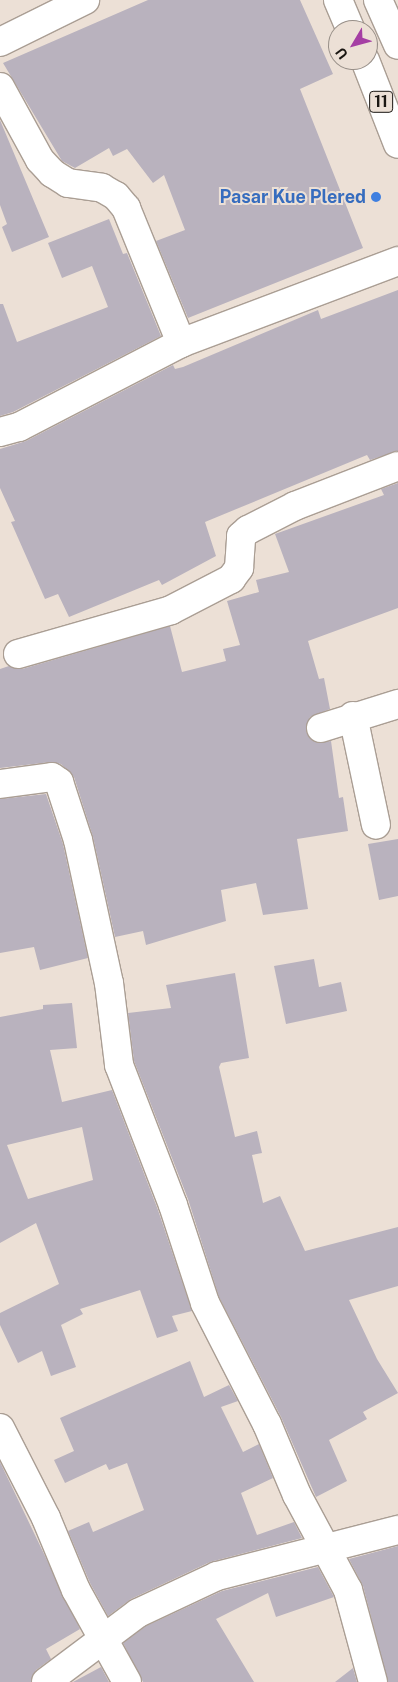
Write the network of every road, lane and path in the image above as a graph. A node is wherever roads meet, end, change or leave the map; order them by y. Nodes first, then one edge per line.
1 (84, 0) edge
2 (338, 0) edge
3 (378, 0) edge
4 (347, 20) edge
5 (396, 34) edge
6 (0, 42) edge
7 (369, 70) edge
8 (0, 87) edge
9 (398, 144) edge
10 (398, 261) edge
11 (181, 343) junction
12 (0, 432) edge
13 (398, 466) edge
14 (18, 654) dead end
15 (398, 704) edge
16 (353, 716) junction
17 (321, 728) dead end
18 (0, 784) edge
19 (376, 825) dead end
20 (0, 1428) edge
21 (398, 1530) edge
22 (327, 1548) junction
23 (104, 1640) junction
24 (46, 1682) edge
25 (127, 1682) edge
26 (373, 1682) edge

1 - 6 main road
2 - 4 main road
3 - 5 main road
7 - 9 main road, 11
8 - 11 main road
10 - 11 main road
11 - 12 main road
13 - 14 main road
15 - 16 main road
16 - 17 main road
16 - 19 main road
18 - 22 main road
20 - 23 main road
21 - 22 main road
22 - 23 main road
22 - 26 main road
23 - 24 main road
23 - 25 main road

